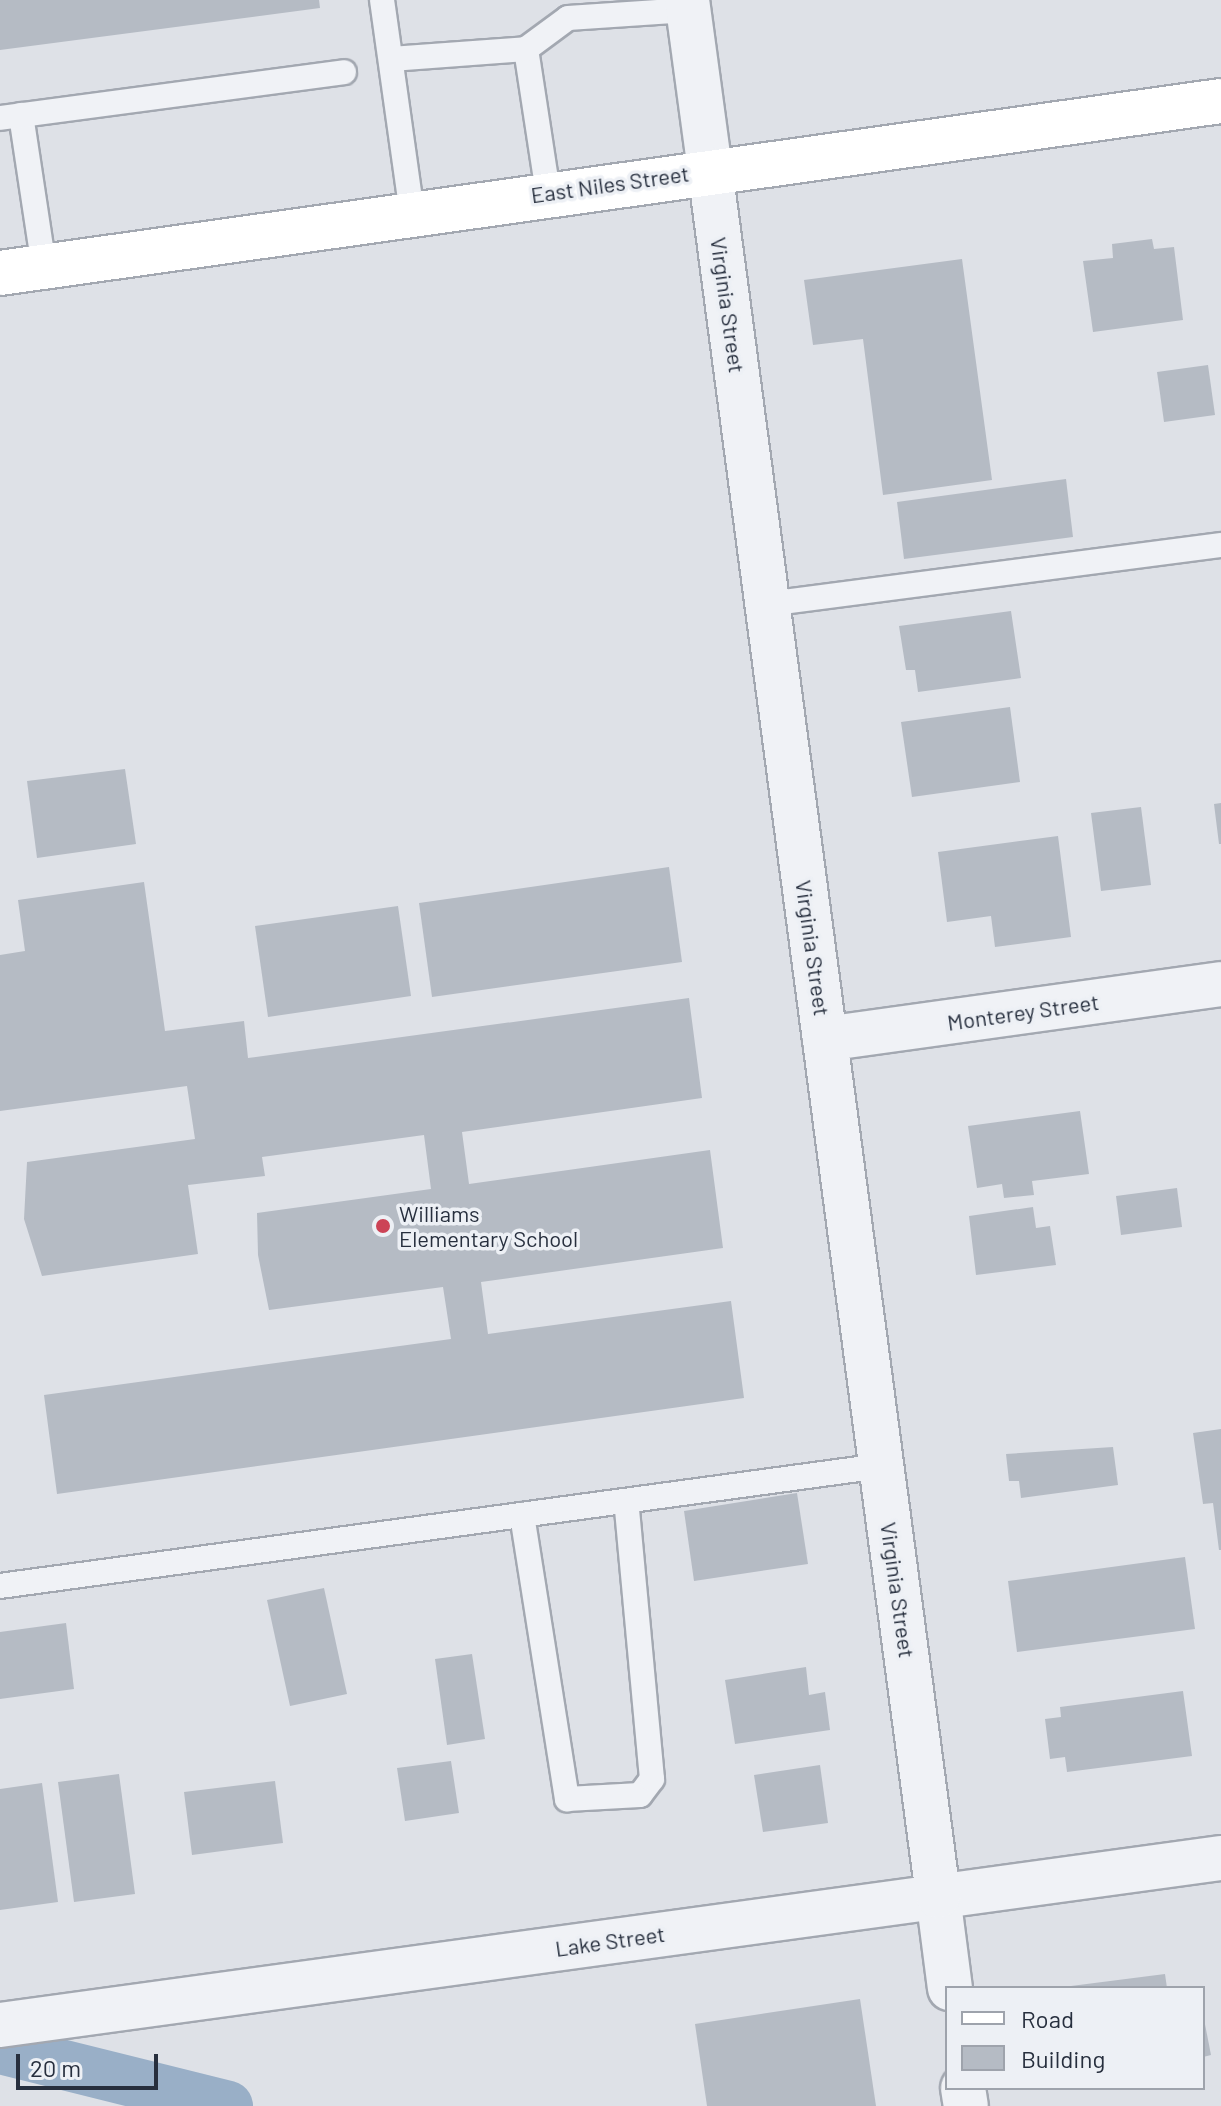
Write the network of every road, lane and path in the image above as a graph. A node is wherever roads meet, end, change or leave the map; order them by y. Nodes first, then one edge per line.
1 (382, 0) edge
2 (688, 5) edge
3 (566, 9) edge
4 (526, 49) junction
5 (391, 59) junction
6 (344, 72) dead end
7 (1221, 101) edge
8 (11, 116) edge
9 (710, 170) junction
10 (548, 193) junction
11 (412, 213) junction
12 (44, 267) junction
13 (0, 273) edge
14 (1221, 545) edge
15 (767, 604) junction
16 (1221, 984) edge
17 (825, 1039) junction
18 (881, 1466) junction
19 (626, 1501) junction
20 (522, 1515) junction
21 (0, 1586) edge
22 (1221, 1858) edge
23 (938, 1896) junction
24 (950, 1986) edge
25 (0, 2025) edge

1 - 5 lane
2 - 3 lane
2 - 9 street, Virginia Street
3 - 4 lane
4 - 5 lane
4 - 10 lane
5 - 11 lane
6 - 8 lane
7 - 9 main road, East Niles Street
8 - 12 lane
9 - 10 main road, East Niles Street
9 - 15 street, Virginia Street
10 - 11 main road, East Niles Street
11 - 12 main road, East Niles Street
12 - 13 main road, East Niles Street
14 - 15 lane
15 - 17 street, Virginia Street
16 - 17 street, Monterey Street
17 - 18 street, Virginia Street
18 - 19 lane
18 - 23 street, Virginia Street
19 - 20 lane
19 - 20 lane
20 - 21 lane
22 - 23 street, Lake Street
23 - 24 street, Virginia Street
23 - 25 street, Lake Street

